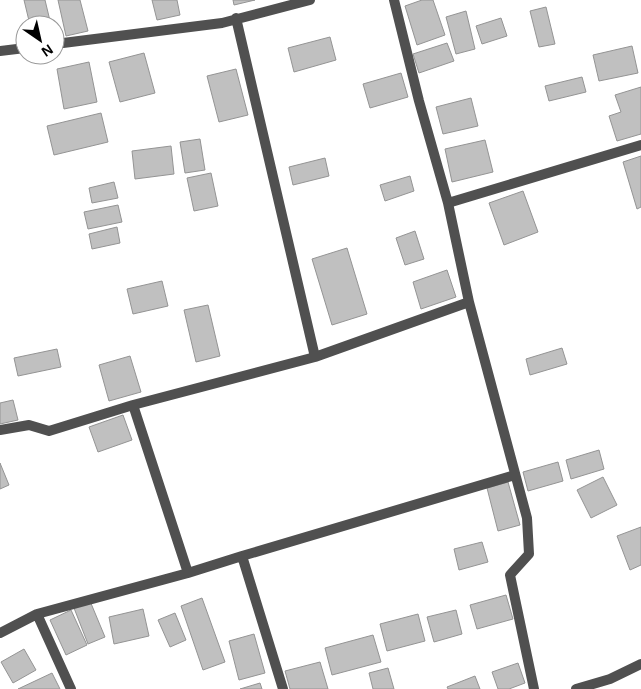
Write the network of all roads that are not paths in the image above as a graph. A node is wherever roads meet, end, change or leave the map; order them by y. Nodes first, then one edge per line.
1 (310, 0) edge
2 (394, 0) edge
3 (236, 18) junction
4 (65, 43) edge
5 (15, 49) edge
6 (0, 51) edge
7 (641, 145) edge
8 (448, 203) junction
9 (469, 302) junction
10 (315, 357) junction
11 (133, 405) junction
12 (0, 430) edge
13 (515, 475) junction
14 (242, 556) junction
15 (188, 573) junction
16 (37, 614) junction
17 (0, 633) edge
18 (641, 664) edge
19 (71, 689) edge
20 (283, 689) edge
21 (534, 689) edge
22 (576, 689) edge

1 - 3 street
2 - 8 street
3 - 4 street
3 - 10 street
5 - 6 street
7 - 8 street
8 - 9 street
9 - 10 street
9 - 13 street
10 - 11 street
11 - 12 street
11 - 15 street
13 - 14 street
13 - 21 street
14 - 15 street
14 - 20 street
15 - 16 street
16 - 17 street
16 - 19 street
18 - 22 street

